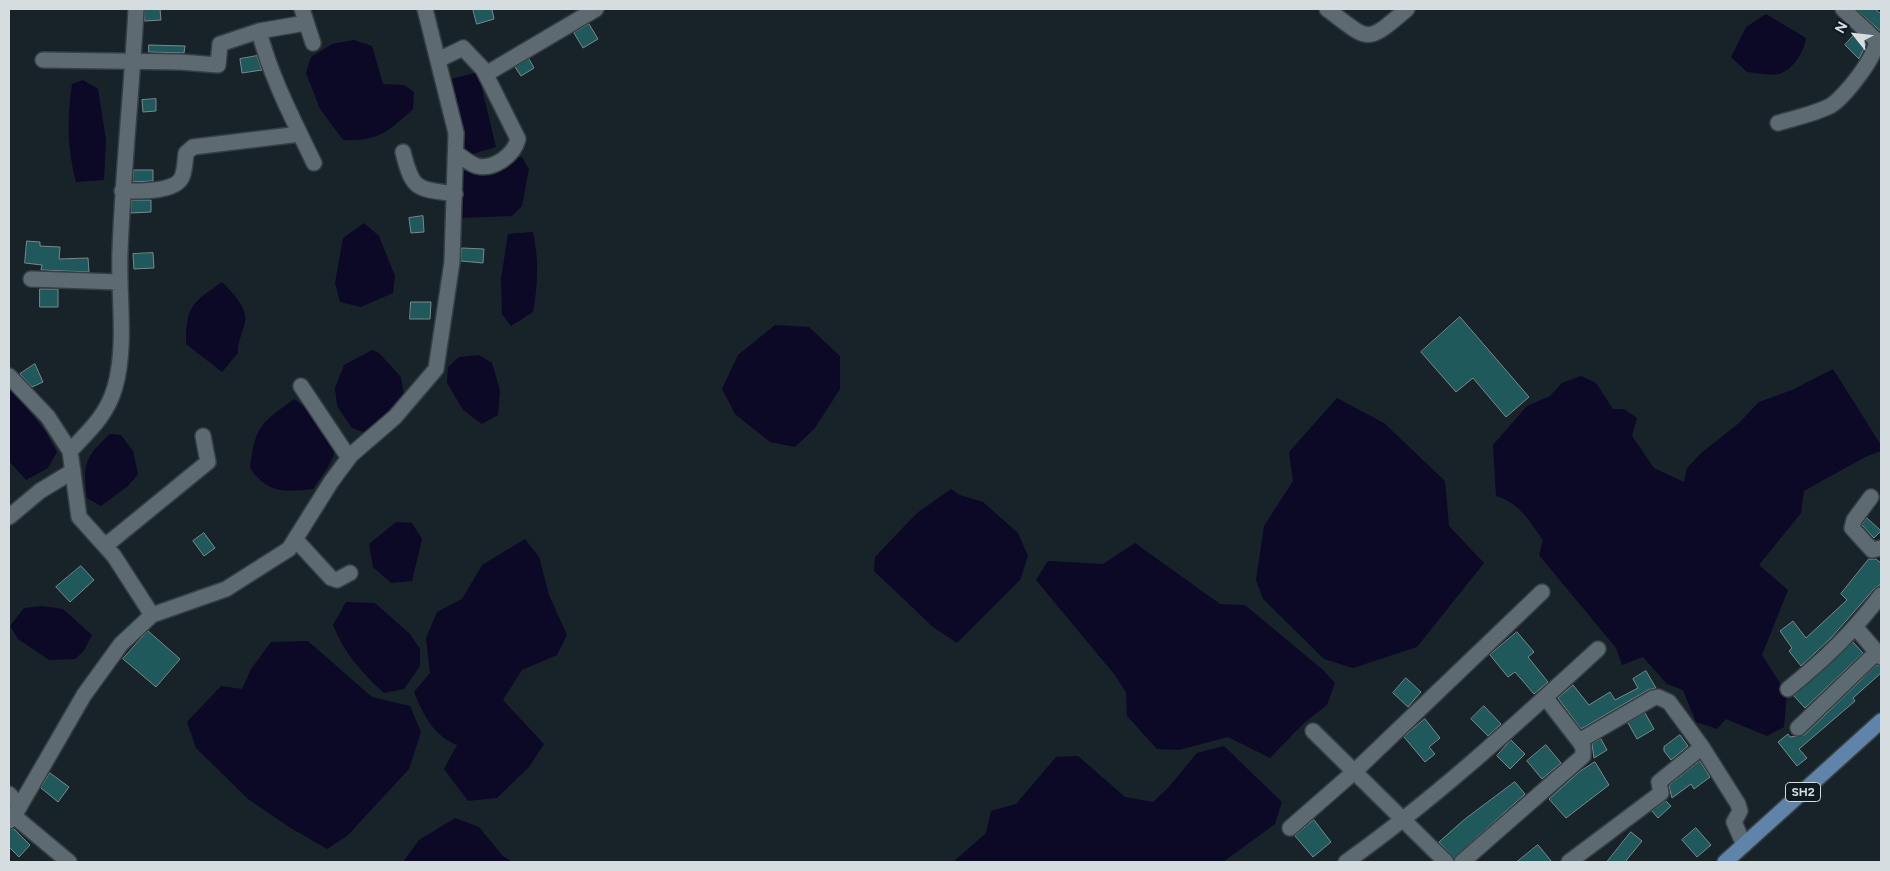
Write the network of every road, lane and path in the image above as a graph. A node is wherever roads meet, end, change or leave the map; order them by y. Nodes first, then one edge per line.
1 (136, 9) edge
2 (425, 9) edge
3 (596, 9) edge
4 (1326, 9) edge
5 (1407, 9) edge
6 (1843, 9) edge
7 (304, 16) edge
8 (259, 31) junction
9 (313, 43) dead end
10 (43, 60) dead end
11 (438, 60) junction
12 (131, 62) junction
13 (486, 74) junction
14 (1778, 123) dead end
15 (300, 134) junction
16 (403, 152) dead end
17 (456, 153) junction
18 (314, 162) dead end
19 (122, 191) junction
20 (455, 194) junction
21 (31, 279) dead end
22 (118, 282) junction
23 (9, 376) edge
24 (301, 386) dead end
25 (203, 436) dead end
26 (70, 451) junction
27 (349, 458) junction
28 (73, 471) junction
29 (1871, 497) dead end
30 (9, 515) edge
31 (295, 539) junction
32 (105, 546) junction
33 (1881, 548) edge
34 (350, 573) dead end
35 (1542, 592) dead end
36 (1881, 595) edge
37 (152, 615) junction
38 (1856, 628) junction
39 (1598, 649) dead end
40 (1879, 654) edge
41 (1788, 689) dead end
42 (1545, 698) junction
43 (1881, 721) edge
44 (1798, 728) dead end
45 (1313, 732) dead end
46 (1579, 741) junction
47 (1702, 747) junction
48 (1354, 772) junction
49 (9, 794) edge
50 (14, 814) edge
51 (1404, 821) junction
52 (1290, 828) dead end
53 (1744, 844) junction
54 (69, 862) edge
55 (1346, 862) edge
56 (1446, 862) edge
57 (1462, 862) edge
58 (1569, 862) edge
59 (1725, 862) edge

1 - 12 street
2 - 11 street
3 - 13 street
4 - 5 street
6 - 14 street
7 - 8 street
7 - 9 street
8 - 12 street
8 - 15 street
10 - 12 street
11 - 13 street
11 - 17 street
12 - 19 street
13 - 17 street
15 - 18 street
15 - 19 street
16 - 20 street
17 - 20 street
19 - 22 street
20 - 27 street
21 - 22 street
22 - 26 street
23 - 26 street
24 - 27 street
25 - 32 street
26 - 28 street
27 - 31 street
28 - 30 street
28 - 32 street
29 - 33 street
31 - 34 street
31 - 37 street
32 - 37 street
35 - 48 street
36 - 38 street
37 - 50 street
38 - 40 street
38 - 41 street
39 - 42 street
40 - 44 street
42 - 46 street
42 - 51 street
43 - 53 main road, SH2
45 - 48 street
46 - 47 street
46 - 57 street
47 - 53 street
47 - 58 street
48 - 51 street
48 - 52 street
49 - 50 street
50 - 54 street
51 - 55 street
51 - 56 street
53 - 59 main road, SH2

